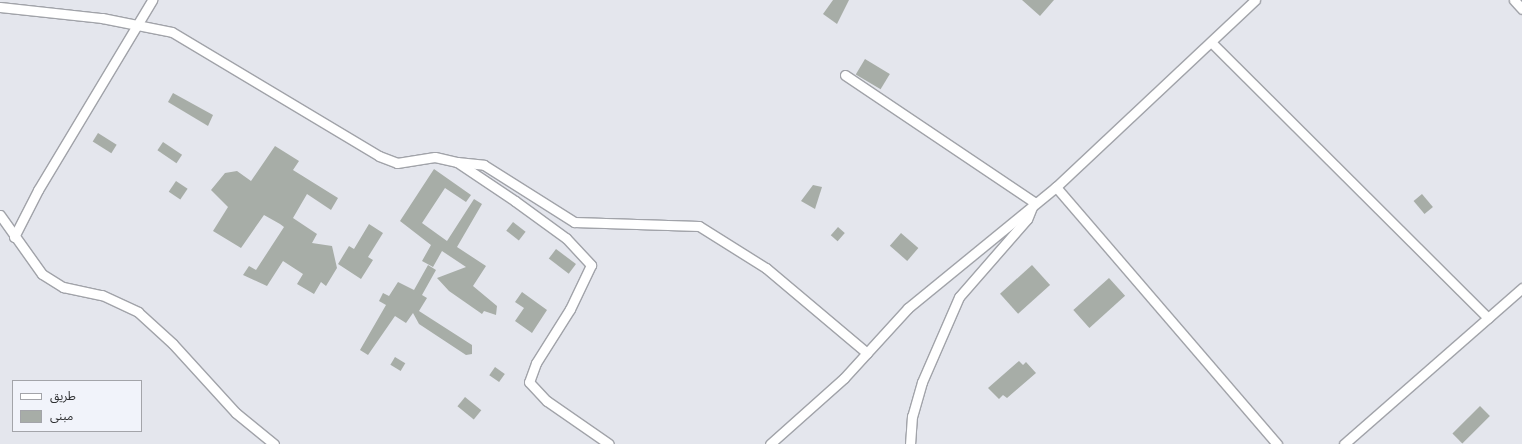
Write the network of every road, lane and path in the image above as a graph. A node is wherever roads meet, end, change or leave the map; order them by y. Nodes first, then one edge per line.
1 (152, 0) edge
2 (1255, 0) edge
3 (1514, 0) edge
4 (0, 7) edge
5 (1522, 9) edge
6 (138, 25) junction
7 (1211, 42) junction
8 (845, 75) dead end
9 (457, 162) junction
10 (1056, 187) junction
11 (1034, 202) junction
12 (0, 215) edge
13 (14, 237) junction
14 (1522, 288) edge
15 (1488, 318) junction
16 (867, 353) junction
17 (274, 444) edge
18 (609, 444) edge
19 (770, 444) edge
20 (910, 444) edge
21 (1277, 444) edge
22 (1344, 444) edge

1 - 6 street
2 - 7 street
3 - 5 street
4 - 6 street
6 - 9 street
6 - 13 street
7 - 10 street
7 - 15 street
8 - 11 street
9 - 16 street
9 - 18 street
10 - 11 street
10 - 21 street
11 - 16 street
11 - 20 street
12 - 13 street
13 - 17 street
14 - 15 street
15 - 22 street
16 - 19 street

